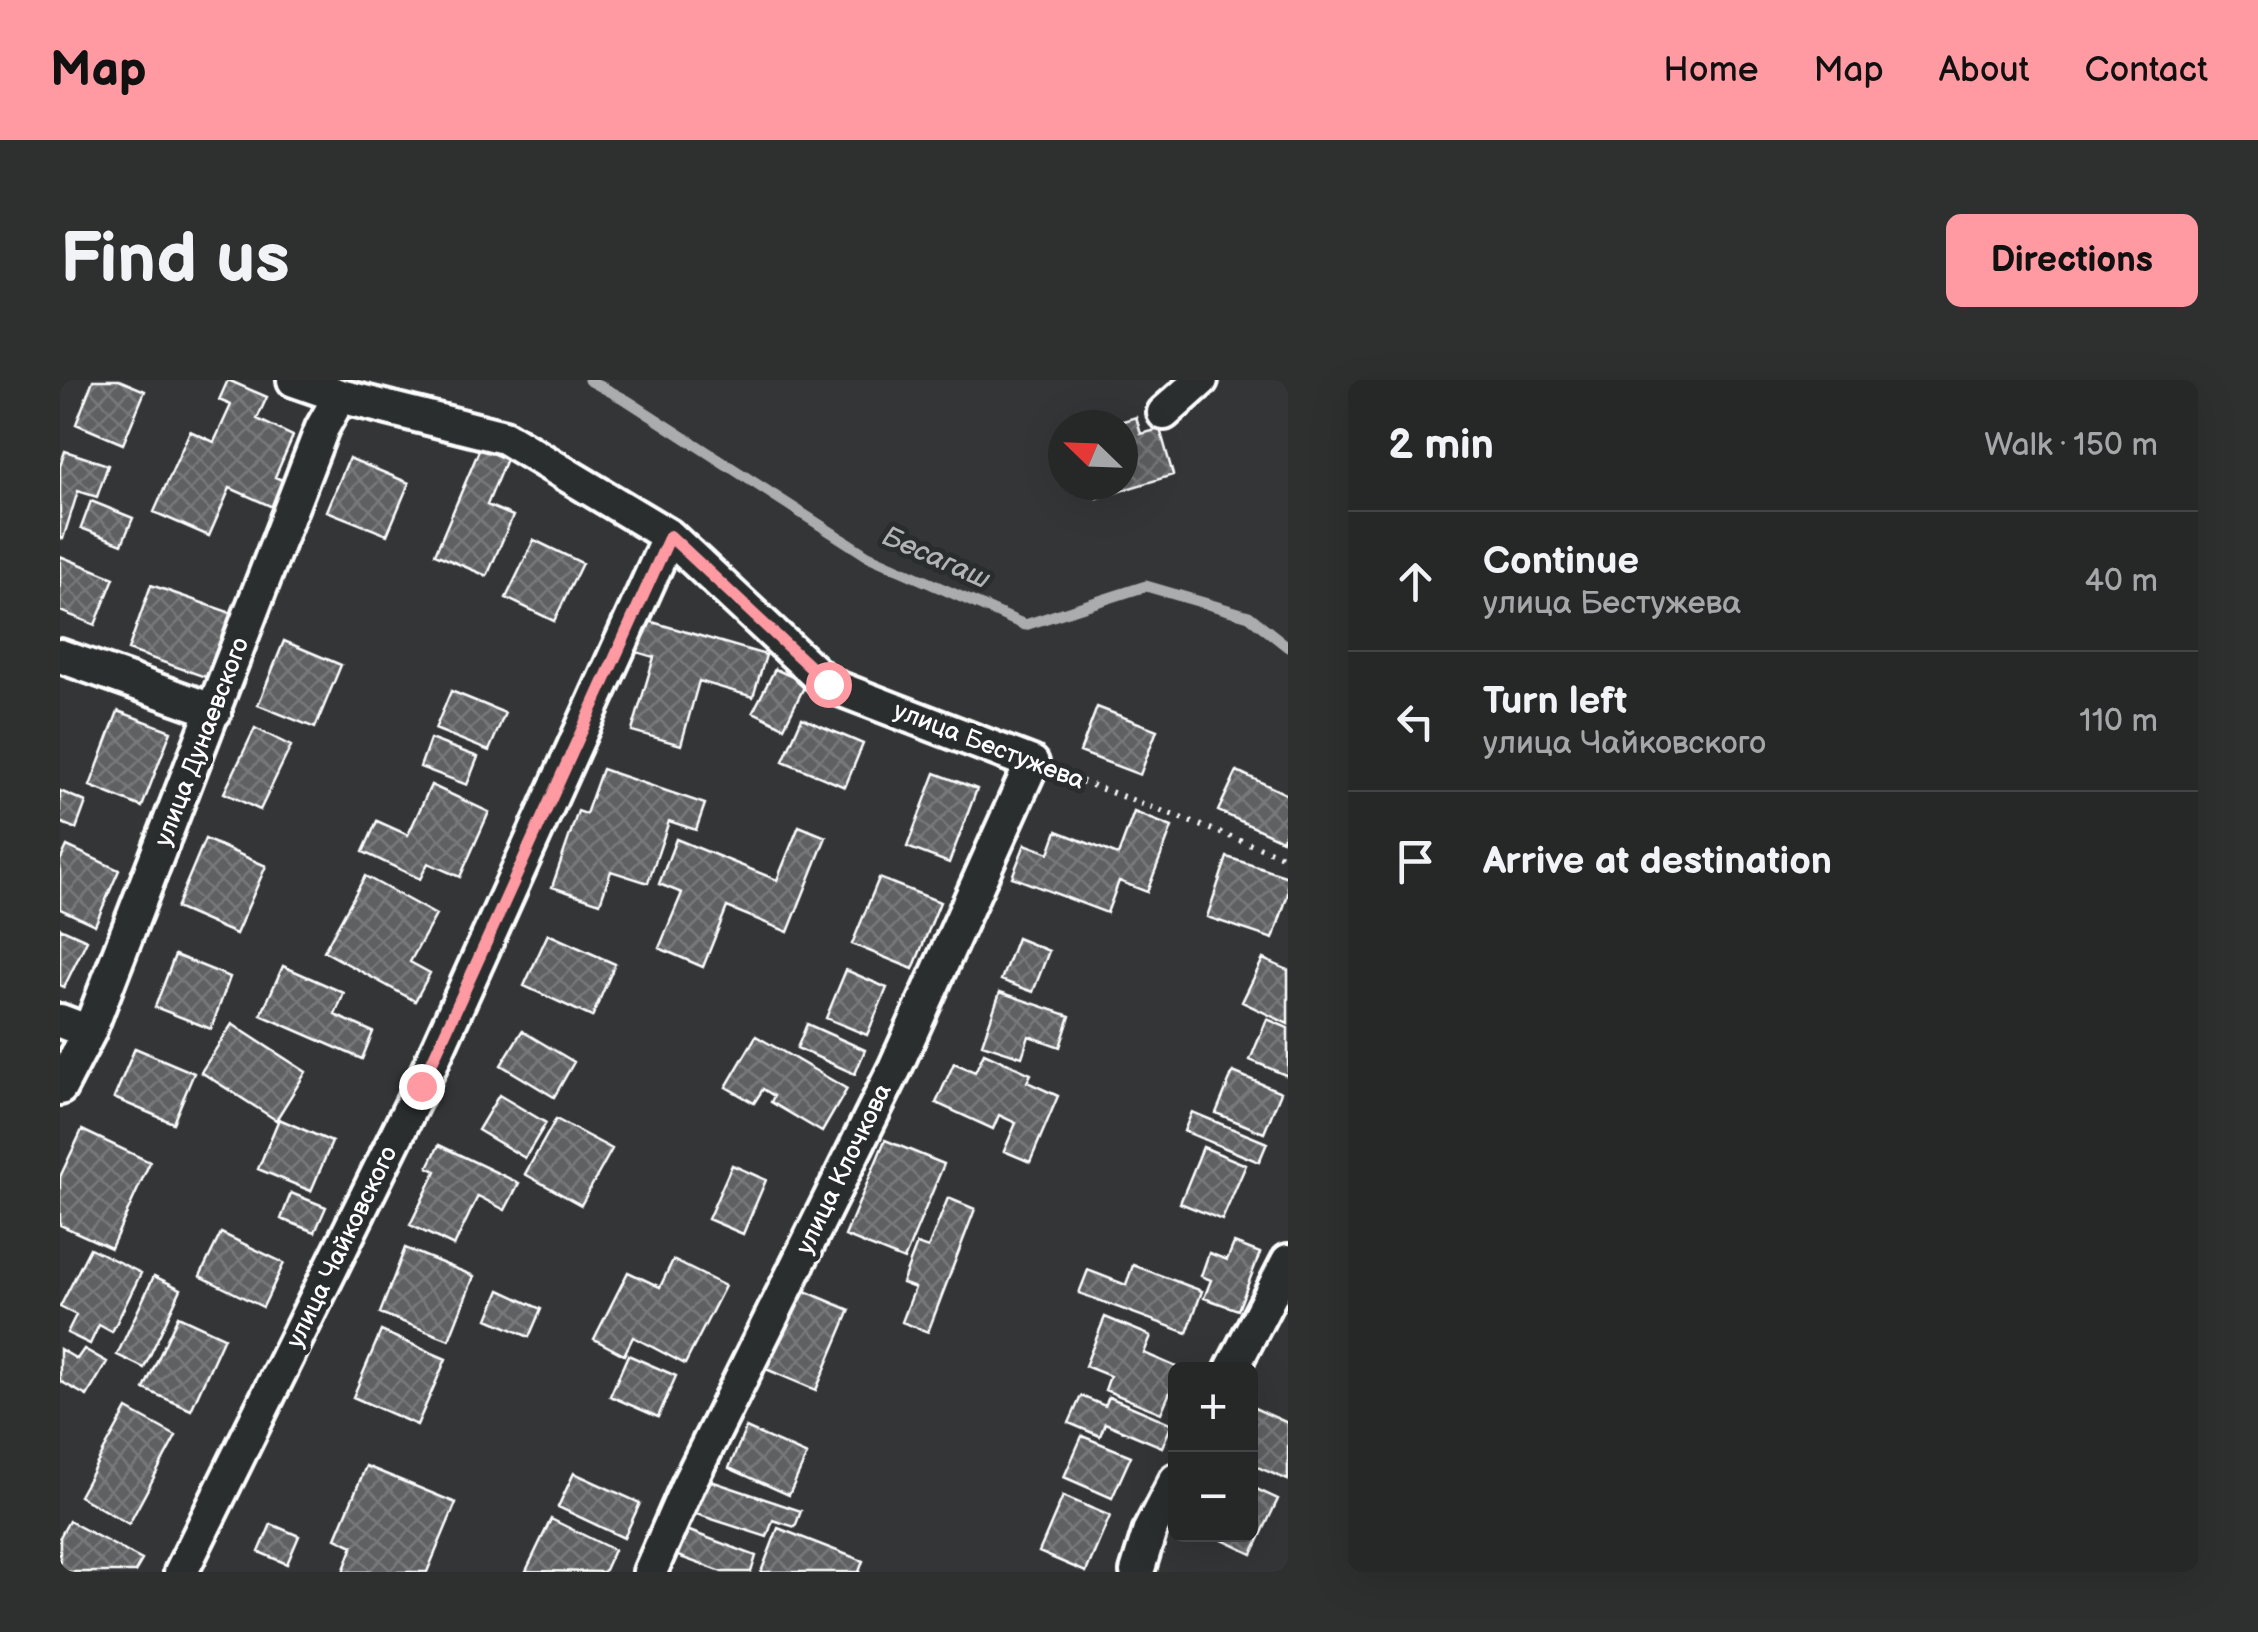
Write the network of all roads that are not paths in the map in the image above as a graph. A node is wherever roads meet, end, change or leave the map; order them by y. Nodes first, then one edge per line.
1 (294, 380) edge
2 (1200, 380) edge
3 (340, 396) junction
4 (1164, 413) dead end
5 (670, 536) junction
6 (60, 656) edge
7 (215, 711) junction
8 (1032, 763) joint
9 (74, 1026) edge
10 (60, 1088) edge
11 (1288, 1261) edge
12 (1236, 1362) edge
13 (1168, 1495) edge
14 (182, 1572) edge
15 (650, 1572) edge
16 (1137, 1572) edge

1 - 3 street, улица Бестужева
2 - 4 street
3 - 5 street, улица Бестужева
3 - 7 street, улица Дунаевского
5 - 8 street, улица Бестужева
5 - 14 street, улица Чайковского
6 - 7 street
7 - 9 street, улица Дунаевского
8 - 15 street, улица Клочкова
9 - 10 street, улица Дунаевского
11 - 12 street
13 - 16 street

